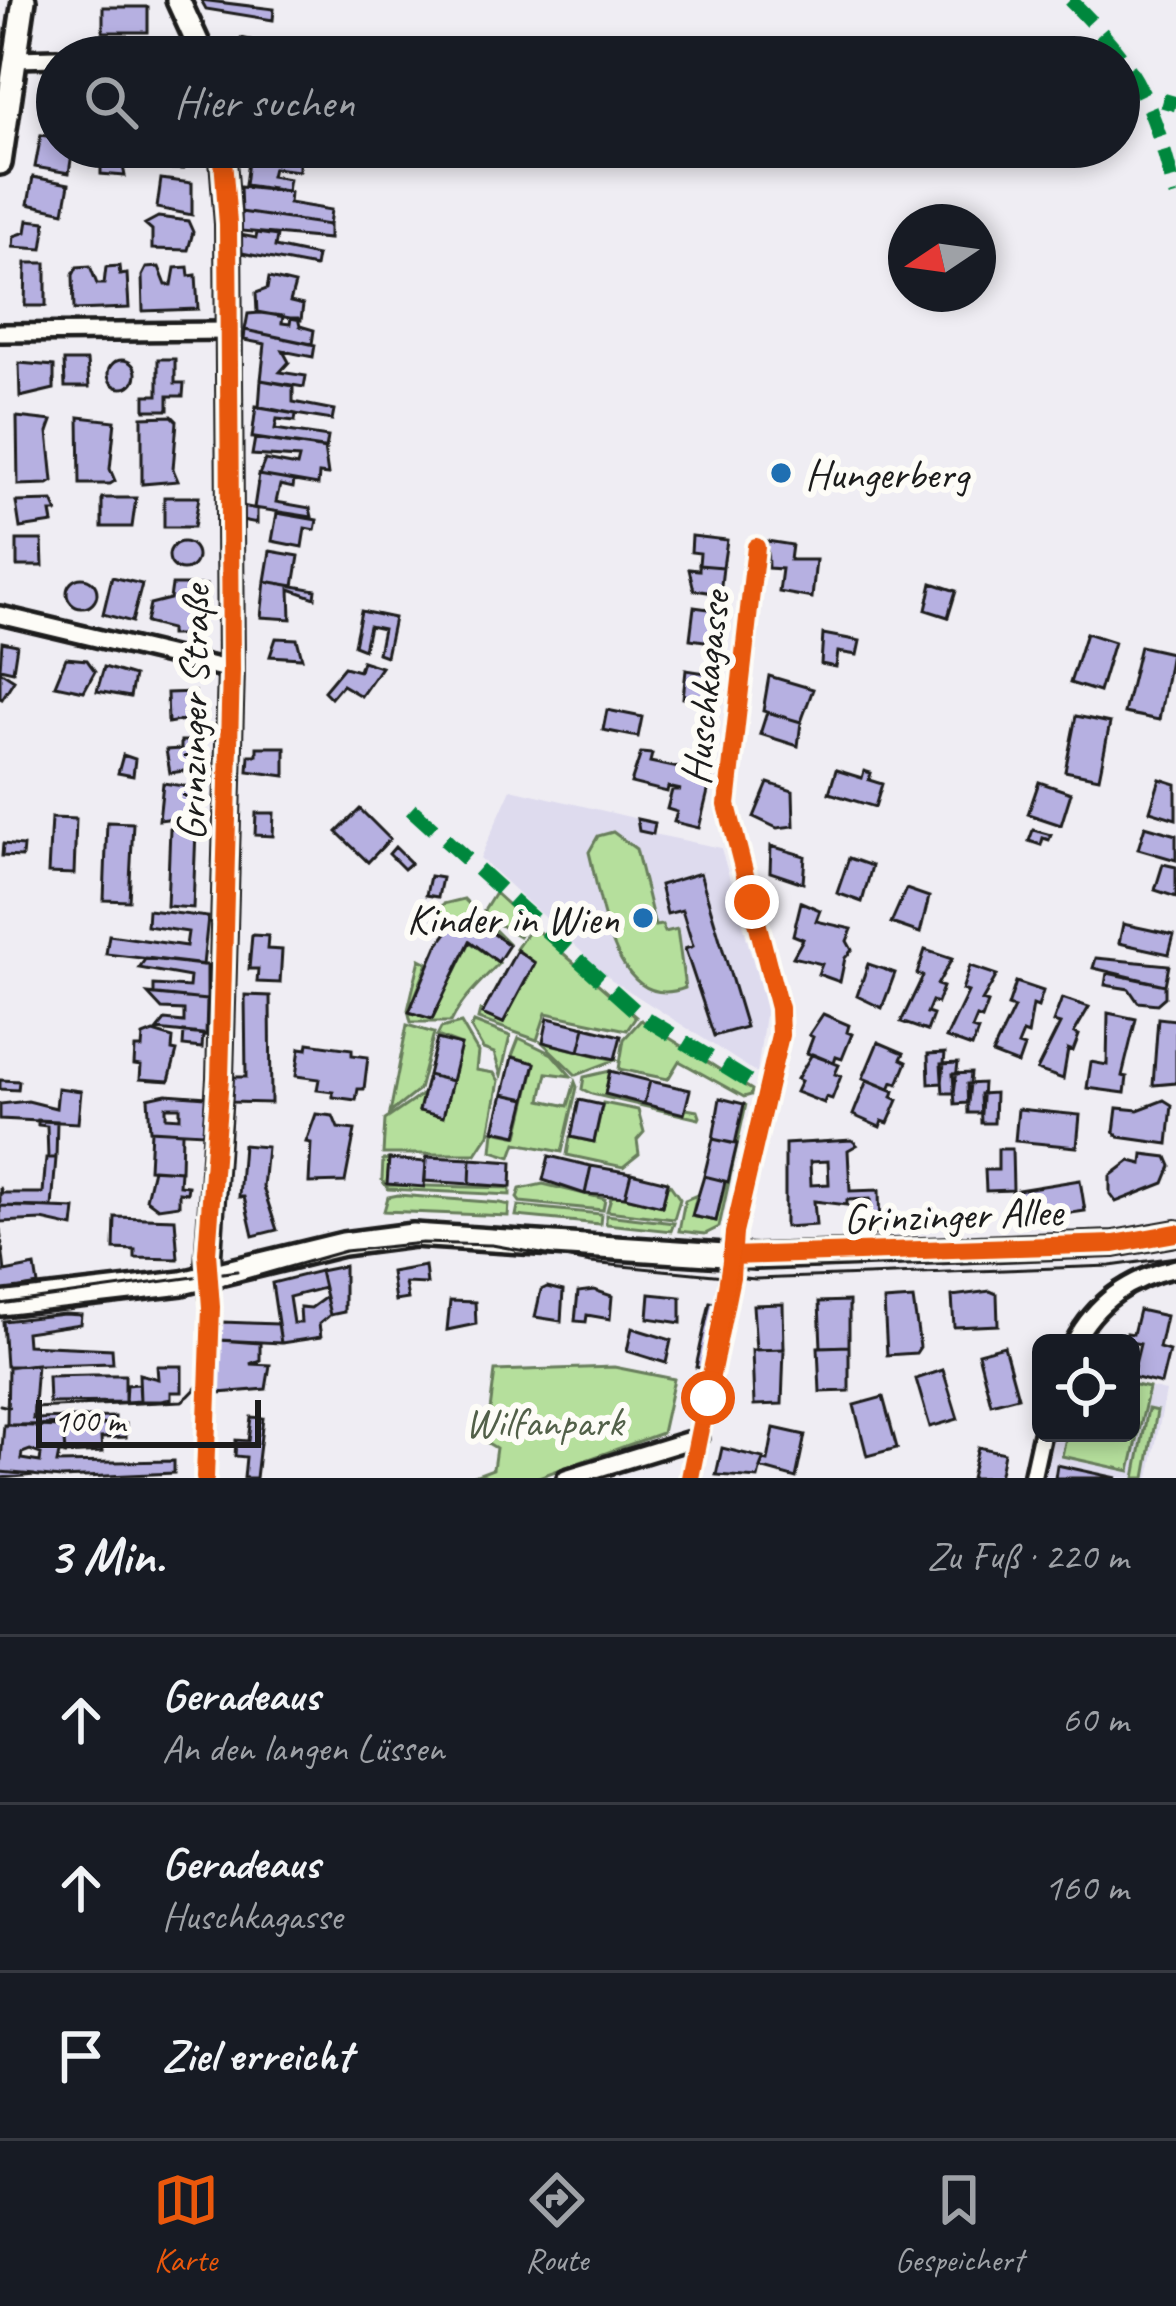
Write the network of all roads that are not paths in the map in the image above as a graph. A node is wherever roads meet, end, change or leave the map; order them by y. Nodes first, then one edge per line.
1 (24, 0) edge
2 (178, 0) edge
3 (194, 36) edge
4 (36, 58) edge
5 (15, 59) junction
6 (0, 163) edge
7 (223, 168) edge
8 (230, 332) junction
9 (0, 333) edge
10 (756, 547) dead end
11 (0, 616) edge
12 (231, 670) junction
13 (1176, 1233) edge
14 (731, 1256) junction
15 (1176, 1268) edge
16 (207, 1279) junction
17 (0, 1304) edge
18 (1079, 1334) edge
19 (700, 1437) junction
20 (1040, 1442) edge
21 (205, 1478) edge
22 (566, 1478) edge
23 (690, 1478) edge
24 (1032, 1478) edge

1 - 5 street
2 - 3 street
4 - 5 street
5 - 6 street
7 - 8 street, Grinzinger Straße
8 - 9 street
8 - 12 street, Grinzinger Straße
10 - 14 street, Huschkagasse
11 - 12 street
12 - 16 street, Grinzinger Straße
13 - 14 street, Grinzinger Allee
14 - 16 street, Grinzinger Allee
14 - 19 street, Huschkagasse
15 - 18 street
16 - 17 street, Grinzinger Allee
16 - 21 street
19 - 22 street
19 - 23 street, Huschkagasse
20 - 24 street

